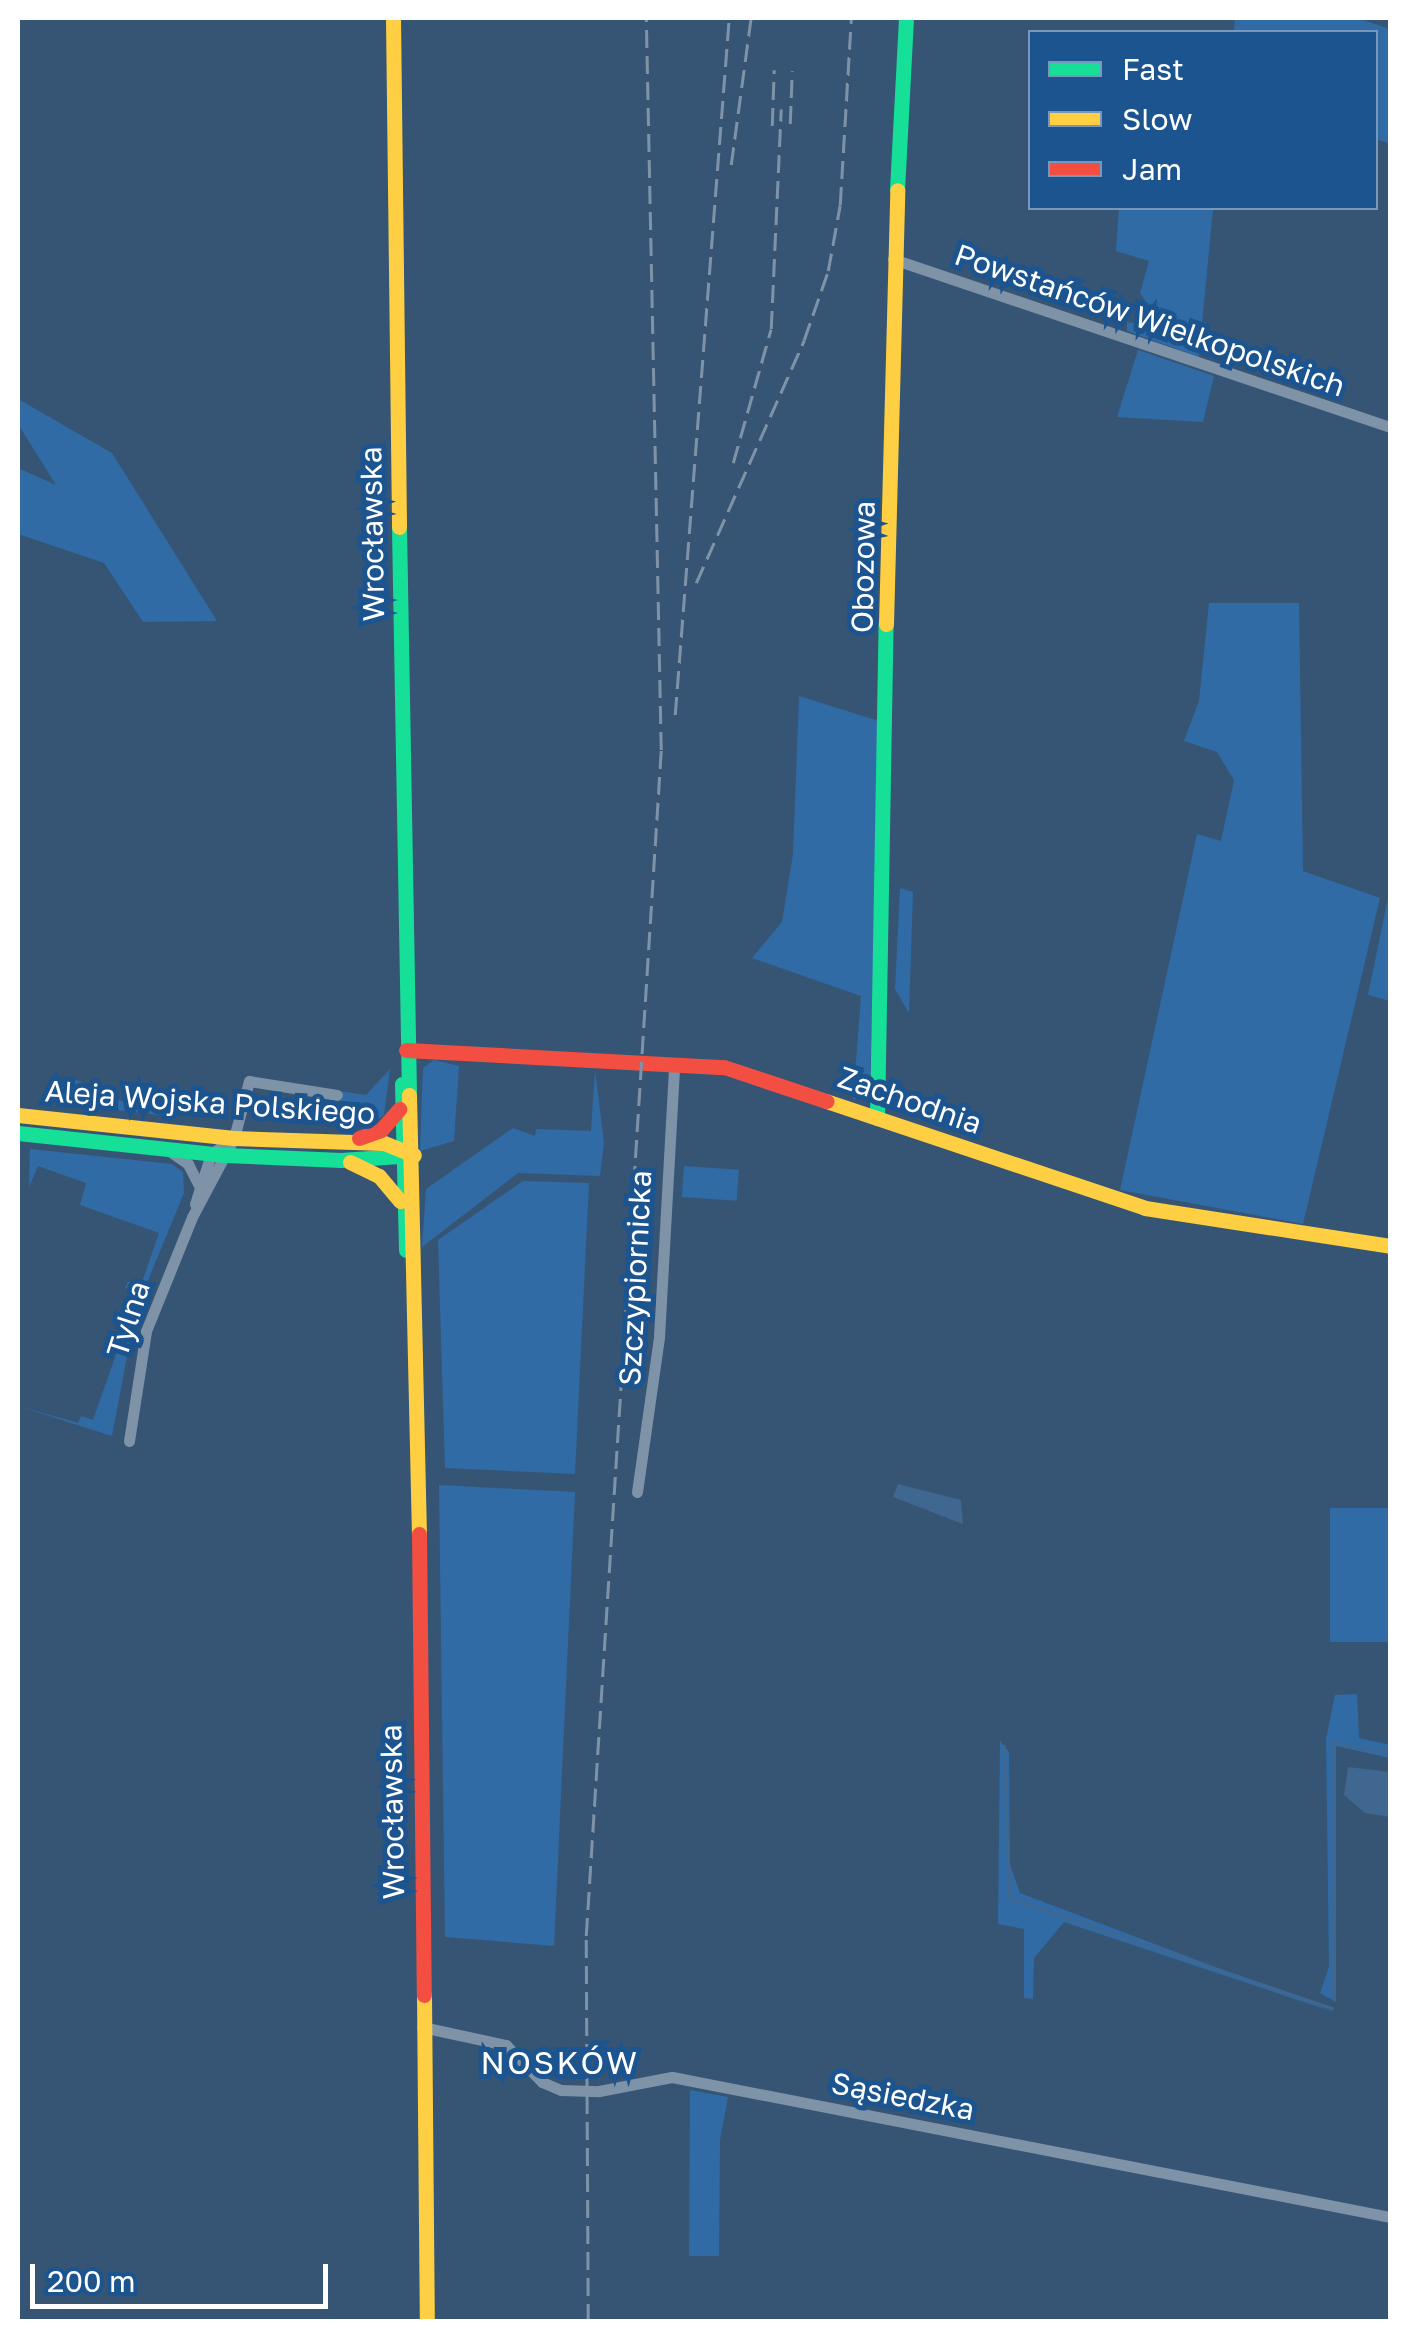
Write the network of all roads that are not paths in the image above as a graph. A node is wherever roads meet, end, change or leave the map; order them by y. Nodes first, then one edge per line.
1 (392, 18) edge
2 (906, 18) edge
3 (893, 259) junction
4 (1390, 428) edge
5 (406, 1050) junction
6 (674, 1066) junction
7 (337, 1095) dead end
8 (399, 1109) junction
9 (18, 1114) edge
10 (877, 1118) junction
11 (18, 1132) edge
12 (234, 1138) junction
13 (352, 1140) junction
14 (168, 1149) junction
15 (404, 1153) junction
16 (218, 1154) junction
17 (341, 1160) junction
18 (199, 1186) junction
19 (400, 1201) junction
20 (192, 1218) junction
21 (1390, 1246) edge
22 (412, 1302) junction
23 (129, 1441) dead end
24 (637, 1492) dead end
25 (422, 2027) junction
26 (1390, 2217) edge
27 (426, 2322) edge

1 - 5 street, Wrocławska
2 - 3 street, Obozowa
3 - 4 street, Powstańców Wielkopolskich
3 - 10 street, Obozowa
5 - 6 street, Zachodnia
5 - 8 street, Wrocławska
5 - 15 street, Wrocławska
6 - 10 street, Zachodnia
6 - 24 street, Szczypiornicka
7 - 12 street, Tylna
8 - 13 street
8 - 15 street, Wrocławska
9 - 12 street, Aleja Wojska Polskiego
10 - 21 street, Zachodnia
11 - 14 street, Aleja Wojska Polskiego
12 - 13 street, Aleja Wojska Polskiego
12 - 16 street, Tylna
13 - 15 street, Aleja Wojska Polskiego
14 - 16 street, Aleja Wojska Polskiego
14 - 18 street
15 - 17 street, Aleja Wojska Polskiego
15 - 19 street, Wrocławska
15 - 22 street, Wrocławska
16 - 17 street, Aleja Wojska Polskiego
16 - 18 street, Tylna
16 - 20 street, Tylna
17 - 19 street
18 - 20 street, Tylna
19 - 22 street, Wrocławska
20 - 23 street, Tylna
22 - 25 street, Wrocławska
25 - 26 street, Sąsiedzka
25 - 27 street, Wrocławska

